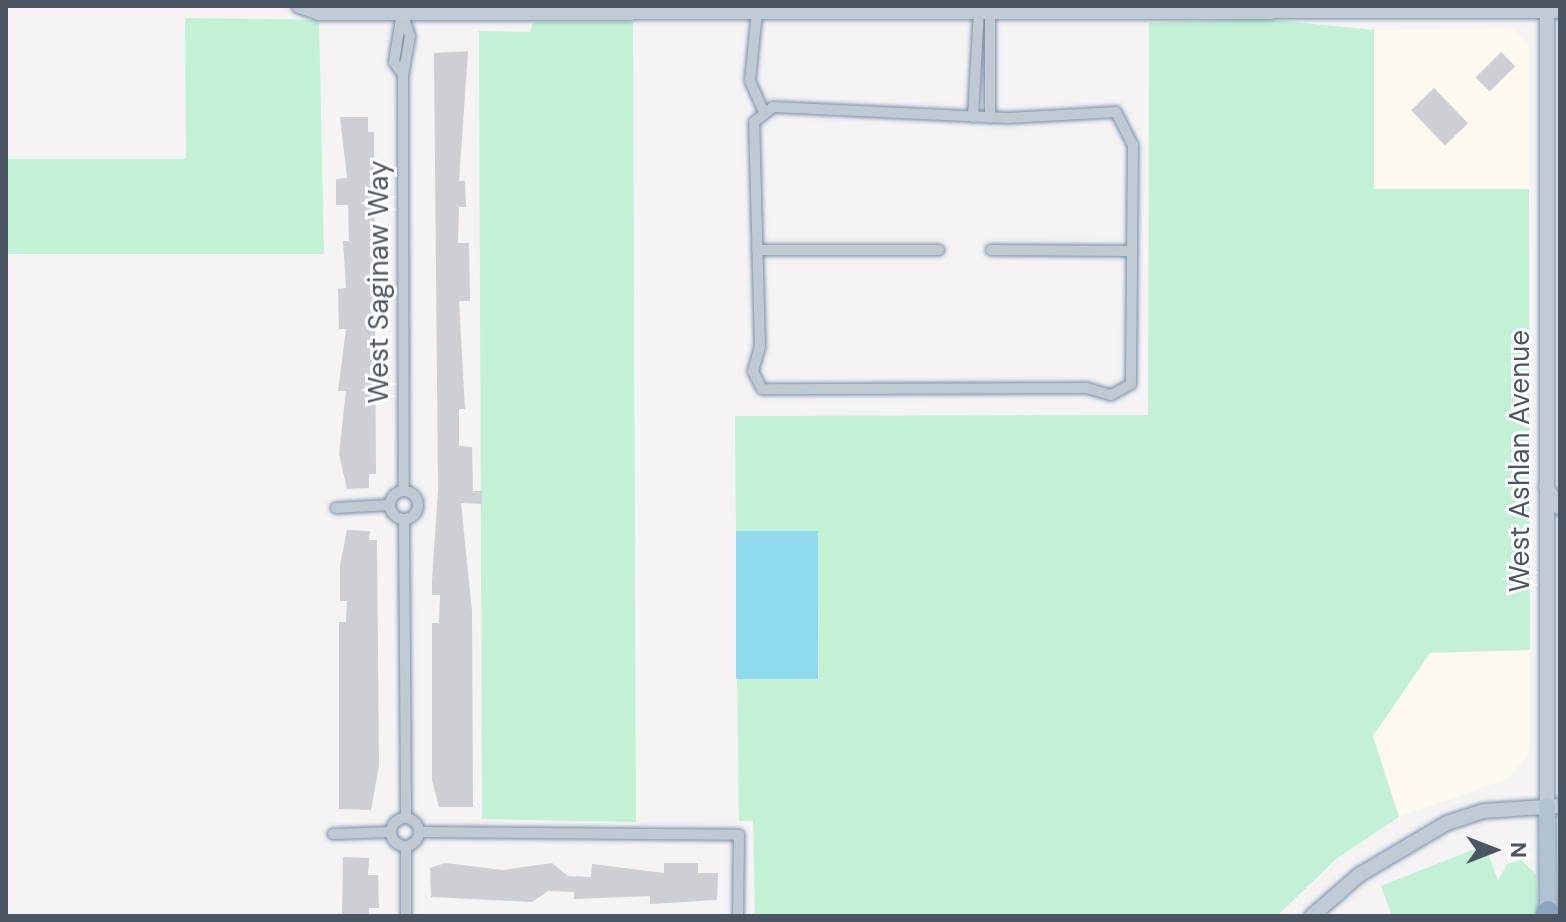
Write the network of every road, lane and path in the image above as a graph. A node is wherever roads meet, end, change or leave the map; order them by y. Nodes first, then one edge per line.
1 (299, 6) edge
2 (406, 9) edge
3 (708, 9) edge
4 (1551, 9) edge
5 (982, 10) edge
6 (757, 12) junction
7 (990, 68) junction
8 (973, 69) junction
9 (763, 110) junction
10 (973, 117) junction
11 (990, 118) junction
12 (757, 250) junction
13 (939, 250) dead end
14 (991, 250) dead end
15 (1129, 251) junction
16 (1546, 486) junction
17 (404, 490) junction
18 (389, 505) junction
19 (336, 508) dead end
20 (1560, 508) edge
21 (404, 519) junction
22 (1554, 806) edge
23 (406, 817) junction
24 (391, 832) junction
25 (420, 832) junction
26 (333, 834) dead end
27 (406, 847) junction
28 (1548, 914) edge
29 (406, 916) edge
30 (738, 916) edge
31 (1312, 916) edge

1 - 2 street
2 - 3 street
2 - 17 street, West Saginaw Way
3 - 6 street
4 - 5 street
4 - 16 street, West Ashlan Avenue
5 - 6 street
5 - 7 street
5 - 8 street
6 - 9 street
7 - 8 street
7 - 11 street
8 - 10 street
9 - 10 street
9 - 12 street
10 - 11 street
11 - 15 street
12 - 13 street
12 - 15 street
14 - 15 street
16 - 20 street
16 - 22 street, West Ashlan Avenue
17 - 18 street
17 - 21 street, West Saginaw Way
18 - 19 street
18 - 21 street
21 - 23 street
22 - 28 main road, West Ashlan Avenue
22 - 31 street
23 - 24 street
23 - 25 street
24 - 26 street
24 - 27 street
25 - 27 street
25 - 30 street
27 - 29 street

